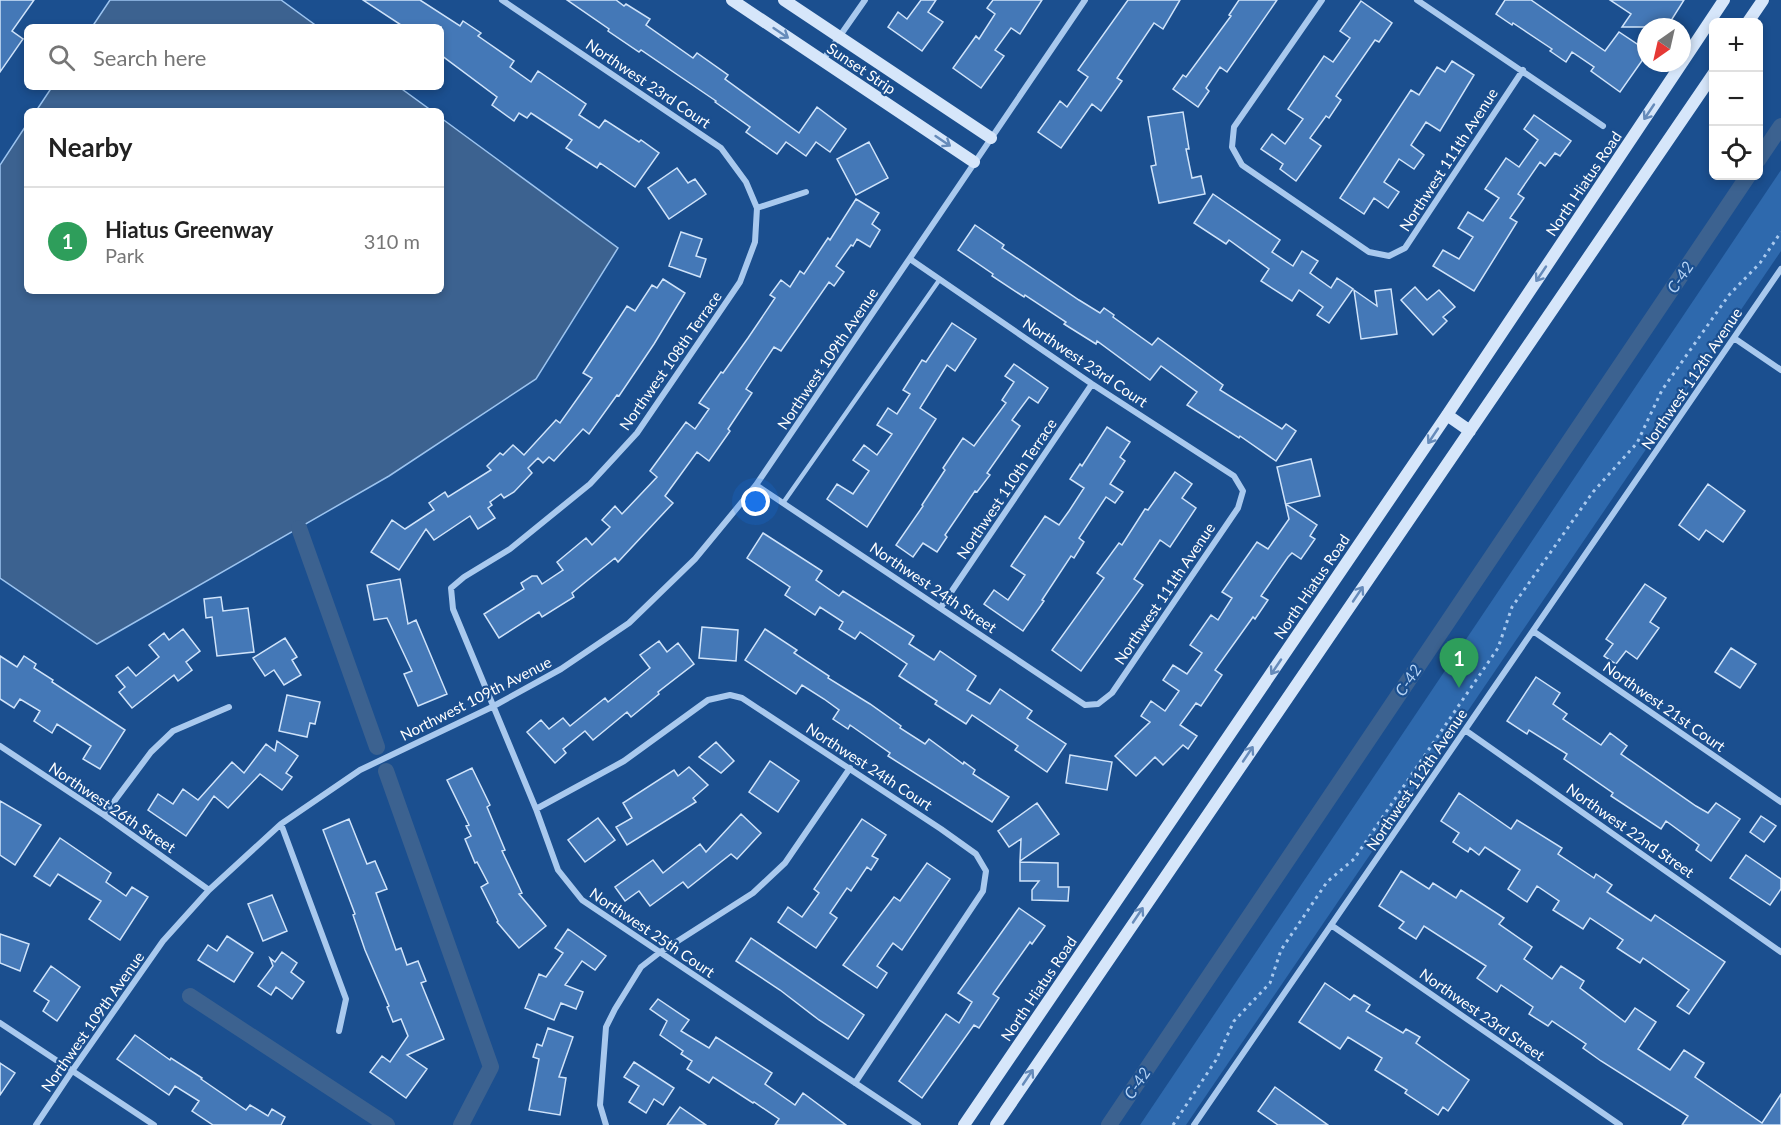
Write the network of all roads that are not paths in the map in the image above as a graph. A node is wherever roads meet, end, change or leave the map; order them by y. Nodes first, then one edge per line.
1 (502, 0) edge
2 (732, 0) edge
3 (784, 0) edge
4 (865, 0) edge
5 (1084, 0) edge
6 (1322, 0) edge
7 (1417, 0) edge
8 (1724, 0) edge
9 (1763, 0) edge
10 (1751, 18) edge
11 (839, 37) junction
12 (1691, 50) edge
13 (823, 61) junction
14 (1523, 70) junction
15 (1676, 72) edge
16 (1709, 79) edge
17 (1603, 126) dead end
18 (991, 138) junction
19 (974, 162) junction
20 (806, 192) dead end
21 (757, 208) junction
22 (910, 259) junction
23 (1781, 269) edge
24 (940, 279) junction
25 (1734, 338) junction
26 (1781, 370) edge
27 (1092, 384) junction
28 (1447, 416) junction
29 (1470, 431) junction
30 (756, 485) junction
31 (1243, 491) joint
32 (783, 503) junction
33 (464, 577) joint
34 (941, 607) junction
35 (1533, 631) junction
36 (1098, 704) joint
37 (229, 707) dead end
38 (492, 707) junction
39 (1465, 730) junction
40 (0, 746) edge
41 (850, 768) junction
42 (1781, 802) edge
43 (536, 809) junction
44 (104, 815) junction
45 (281, 824) junction
46 (209, 890) junction
47 (1331, 925) junction
48 (1781, 952) edge
49 (659, 953) junction
50 (0, 1023) edge
51 (339, 1031) dead end
52 (72, 1071) junction
53 (855, 1083) junction
54 (1198, 1124) edge
55 (36, 1125) edge
56 (154, 1125) edge
57 (606, 1125) edge
58 (918, 1125) edge
59 (964, 1125) edge
60 (996, 1125) edge
61 (1620, 1125) edge

1 - 21 street, Northwest 23rd Court
2 -> 13 main road, Sunset Strip
3 - 11 main road, Sunset Strip
4 - 11 street
5 - 18 street, Northwest 109th Avenue
6 - 14 street, Northwest 111th Avenue
7 - 14 street
8 - 12 main road, North Hiatus Road
9 - 10 main road
11 - 13 street
11 - 18 main road, Sunset Strip
13 -> 19 main road, Sunset Strip
14 - 17 street
15 -> 28 main road, North Hiatus Road
16 - 29 main road
18 - 19 street, Northwest 109th Avenue
19 - 22 street, Northwest 109th Avenue
20 - 21 street
21 - 33 street, Northwest 108th Terrace
22 - 24 street, Northwest 23rd Court
22 - 30 street, Northwest 109th Avenue
23 - 25 street, Northwest 112th Avenue
24 - 27 street, Northwest 23rd Court
24 - 32 lane
25 - 26 street
25 - 35 street, Northwest 112th Avenue
27 - 31 street, Northwest 23rd Court
27 - 34 street, Northwest 110th Terrace
28 - 29 main road
28 -> 59 main road, North Hiatus Road
60 -> 29 main road
30 - 32 street, Northwest 24th Street
30 - 38 street, Northwest 109th Avenue
31 - 36 street, Northwest 111th Avenue
32 - 34 street, Northwest 24th Street
33 - 38 street, Northwest 25th Court
34 - 36 street, Northwest 24th Street
35 - 39 street, Northwest 112th Avenue
35 - 42 street, Northwest 21st Court
37 - 44 street
38 - 43 street, Northwest 25th Court
38 - 45 street, Northwest 109th Avenue
39 - 47 street, Northwest 112th Avenue
39 - 48 street, Northwest 22nd Street
40 - 44 street, Northwest 26th Street
41 - 43 street, Northwest 24th Court
41 - 49 street
41 - 53 street, Northwest 24th Court
43 - 49 street, Northwest 25th Court
44 - 46 street, Northwest 26th Street
45 - 46 street, Northwest 109th Avenue
45 - 51 street
46 - 52 street, Northwest 109th Avenue
47 - 54 street, Northwest 112th Avenue
47 - 61 street, Northwest 23rd Street
49 - 53 street, Northwest 25th Court
49 - 57 street
50 - 52 street
52 - 55 street, Northwest 109th Avenue
52 - 56 street
53 - 58 street, Northwest 25th Court

